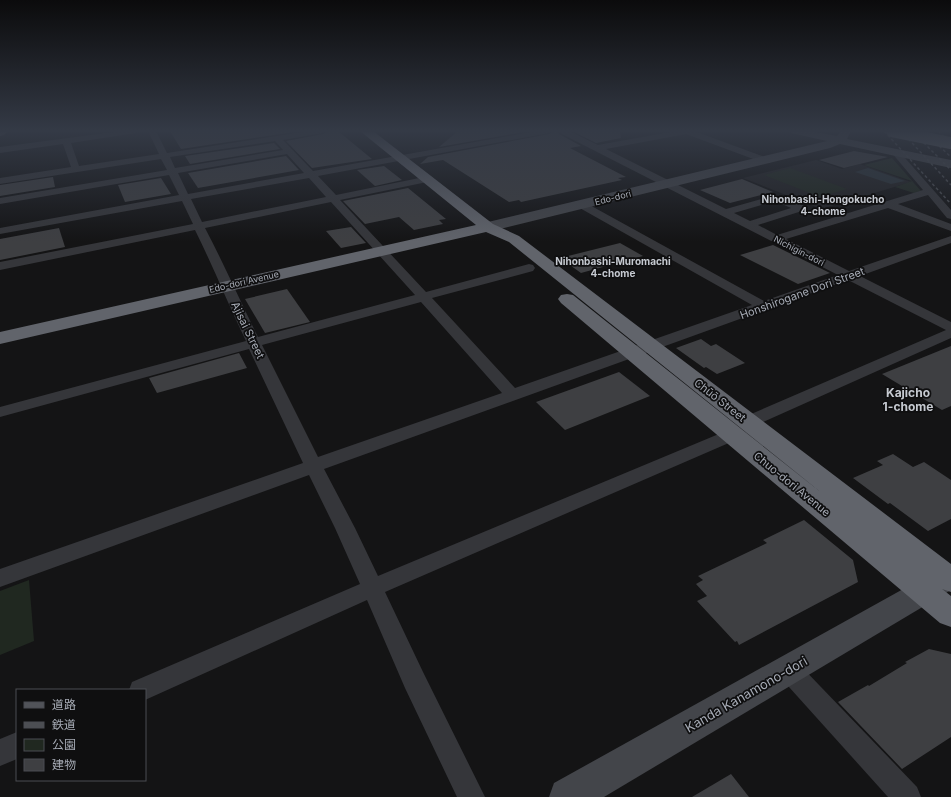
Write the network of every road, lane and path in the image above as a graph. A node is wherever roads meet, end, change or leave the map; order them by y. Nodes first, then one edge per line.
1 (81, 168) edge
2 (170, 168) edge
3 (193, 168) edge
4 (306, 168) edge
5 (344, 168) edge
6 (415, 168) edge
7 (638, 168) edge
8 (736, 168) edge
9 (908, 168) edge
10 (76, 169) joint
11 (172, 172) junction
12 (311, 174) junction
13 (429, 179) junction
14 (0, 181) edge
15 (669, 184) junction
16 (928, 192) junction
17 (185, 197) junction
18 (334, 198) junction
19 (0, 201) edge
20 (888, 204) junction
21 (582, 205) junction
22 (725, 213) junction
23 (951, 216) edge
24 (749, 225) junction
25 (199, 226) junction
26 (488, 227) junction
27 (951, 228) edge
28 (0, 231) edge
29 (776, 239) junction
30 (951, 239) edge
31 (382, 251) junction
32 (0, 266) edge
33 (530, 268) junction
34 (849, 276) junction
35 (228, 286) junction
36 (423, 297) junction
37 (764, 306) junction
38 (951, 327) edge
39 (951, 333) edge
40 (0, 338) edge
41 (254, 343) junction
42 (643, 350) junction
43 (512, 396) junction
44 (0, 412) edge
45 (740, 428) junction
46 (314, 467) junction
47 (0, 578) edge
48 (943, 582) edge
49 (372, 588) junction
50 (951, 614) edge
51 (788, 669) junction
52 (144, 689) edge
53 (16, 745) edge
54 (0, 753) edge
55 (471, 797) edge
56 (568, 797) edge
57 (907, 797) edge

1 - 10 street
2 - 11 street, Ajisai Street
3 - 11 street
4 - 12 street
5 - 12 street
6 - 13 highway
7 - 15 street, Nichigin-dori
8 - 15 main road, Edo-dori
9 - 16 street
10 - 14 street
11 - 17 street, Ajisai Street
11 - 19 street
12 - 17 street
12 - 18 street
13 - 18 street
13 - 26 highway
15 - 21 main road, Edo-dori
15 - 22 street, Nichigin-dori
16 - 20 street
16 - 23 street
17 - 25 street, Ajisai Street
17 - 28 street
18 - 25 street
18 - 31 street
20 - 27 street
20 - 29 street
21 - 26 main road, Edo-dori
21 - 37 street
22 - 24 street, Nichigin-dori
22 - 24 street
24 - 29 street, Nichigin-dori
25 - 32 street
25 - 35 street, Ajisai Street
26 - 31 highway, Edo-dori Avenue
26 - 33 highway
26 - 42 highway
29 - 34 street, Nichigin-dori
30 - 34 street, Honshirogane Dori Street
31 - 35 highway, Edo-dori Avenue
31 - 36 street
33 - 36 street
33 - 42 highway
34 - 37 street, Honshirogane Dori Street
34 - 38 street, Nichigin-dori
35 - 40 highway, Edo-dori Avenue
35 - 41 street, Ajisai Street
36 - 41 street
36 - 43 street
37 - 42 street, Honshirogane Dori Street
39 - 45 street
41 - 44 street
41 - 46 street, Ajisai Street
42 - 43 street, Honshirogane Dori Street
42 - 45 highway, Chuo-dori Avenue
43 - 46 street, Honshirogane Dori Street
45 - 48 highway, Chuo-dori Avenue
45 - 49 street
46 - 47 street, Honshirogane Dori Street
46 - 49 street, Ajisai Street
48 - 50 highway, Chuo-dori Avenue
48 - 51 main road, Kanda Kanamono-dori
49 - 52 street
49 - 55 street, Ajisai Street
51 - 56 main road, Kanda Kanamono-dori
51 - 57 street
53 - 54 street

